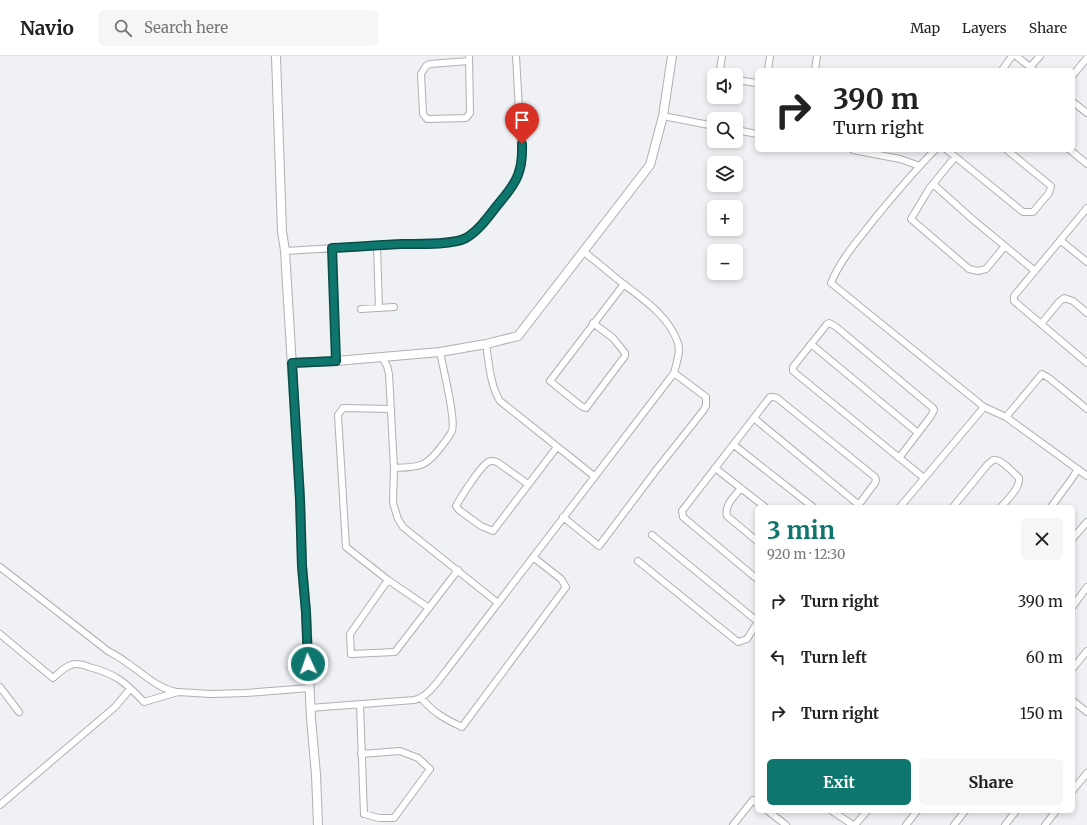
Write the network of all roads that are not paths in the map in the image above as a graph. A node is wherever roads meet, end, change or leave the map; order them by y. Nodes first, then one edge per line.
1 (276, 56) edge
2 (516, 56) edge
3 (672, 56) edge
4 (722, 56) edge
5 (770, 56) edge
6 (817, 56) edge
7 (1012, 56) edge
8 (1016, 56) edge
9 (1040, 56) edge
10 (469, 58) edge
11 (1087, 58) edge
12 (720, 68) edge
13 (768, 68) edge
14 (815, 68) edge
15 (1003, 68) edge
16 (1031, 68) edge
17 (1033, 68) edge
18 (1075, 73) edge
19 (743, 81) edge
20 (755, 83) edge
21 (1075, 104) edge
22 (1087, 113) edge
23 (663, 116) junction
24 (707, 125) edge
25 (743, 131) edge
26 (755, 134) edge
27 (863, 152) edge
28 (934, 152) edge
29 (949, 152) edge
30 (1009, 152) edge
31 (1072, 152) edge
32 (955, 157) junction
33 (1087, 164) edge
34 (920, 166) junction
35 (933, 184) junction
36 (1086, 211) edge
37 (1060, 240) junction
38 (378, 246) junction
39 (1006, 246) junction
40 (332, 248) junction
41 (285, 251) junction
42 (584, 252) junction
43 (1087, 262) edge
44 (1035, 271) junction
45 (624, 284) junction
46 (394, 307) dead end
47 (379, 308) junction
48 (361, 309) dead end
49 (1087, 313) edge
50 (593, 323) junction
51 (1041, 324) junction
52 (486, 344) junction
53 (811, 344) junction
54 (440, 352) junction
55 (382, 357) junction
56 (336, 361) junction
57 (292, 363) junction
58 (1087, 363) edge
59 (674, 373) junction
60 (984, 407) junction
61 (390, 409) junction
62 (1087, 409) edge
63 (1006, 417) junction
64 (755, 419) junction
65 (918, 433) junction
66 (734, 445) junction
67 (557, 447) junction
68 (899, 458) junction
69 (394, 468) junction
70 (715, 468) junction
71 (1078, 469) junction
72 (594, 476) junction
73 (1087, 476) edge
74 (924, 478) junction
75 (528, 484) junction
76 (741, 488) junction
77 (762, 505) edge
78 (810, 505) edge
79 (857, 505) edge
80 (859, 505) edge
81 (902, 505) edge
82 (955, 505) edge
83 (1003, 505) edge
84 (1052, 505) edge
85 (563, 517) junction
86 (1087, 522) edge
87 (652, 535) dead end
88 (1075, 536) edge
89 (755, 539) edge
90 (533, 557) junction
91 (638, 561) dead end
92 (0, 567) edge
93 (458, 570) junction
94 (755, 577) edge
95 (388, 580) junction
96 (1087, 587) edge
97 (498, 603) junction
98 (1075, 603) edge
99 (429, 608) junction
100 (755, 620) edge
101 (755, 625) edge
102 (0, 634) edge
103 (1087, 651) edge
104 (1075, 666) edge
105 (0, 687) edge
106 (310, 688) junction
107 (130, 689) junction
108 (178, 692) junction
109 (421, 698) junction
110 (1075, 702) edge
111 (360, 705) junction
112 (310, 708) junction
113 (19, 712) dead end
114 (1087, 712) edge
115 (361, 754) junction
116 (1087, 773) edge
117 (1075, 788) edge
118 (755, 802) edge
119 (0, 805) edge
120 (771, 813) edge
121 (835, 813) edge
122 (865, 813) edge
123 (915, 813) edge
124 (963, 813) edge
125 (1014, 813) edge
126 (1054, 813) edge
127 (318, 825) edge
128 (732, 825) edge
129 (786, 825) edge
130 (854, 825) edge
131 (906, 825) edge
132 (954, 825) edge
133 (1005, 825) edge
134 (1045, 825) edge

1 - 41 street
2 - 38 street
3 - 23 street
4 - 12 street
5 - 13 street
6 - 14 street
7 - 15 street
8 - 16 street
9 - 17 street
10 - 10 street
11 - 18 street
19 - 20 street
21 - 22 street
23 - 24 street
23 - 42 street
25 - 26 street
27 - 34 street
28 - 34 street
29 - 32 street
30 - 32 street
31 - 33 street
32 - 35 street
34 - 60 street
35 - 39 street
35 - 39 street
36 - 37 street
37 - 43 street
37 - 44 street
38 - 40 street
38 - 47 street
39 - 44 street
40 - 41 street
40 - 56 street
41 - 57 street
42 - 45 street
42 - 52 street
44 - 51 street
45 - 50 street
45 - 59 street
46 - 47 street
47 - 48 street
49 - 51 street
50 - 50 street
51 - 58 street
52 - 54 street
52 - 67 street
53 - 65 street
53 - 65 street
53 - 68 street
54 - 55 street
54 - 69 street
55 - 56 street
55 - 61 street
56 - 57 street
57 - 106 street
59 - 72 street
59 - 85 street
60 - 63 street
60 - 74 street
61 - 69 street
61 - 95 street
62 - 63 street
63 - 71 street
64 - 66 street
64 - 79 street
64 - 80 street
65 - 68 street
66 - 70 street
66 - 78 street
67 - 72 street
67 - 75 street
68 - 74 street
69 - 93 street
70 - 76 street
70 - 94 street
71 - 73 street
71 - 84 street
72 - 85 street
74 - 81 street
75 - 75 street
76 - 77 street
76 - 89 street
82 - 83 street
85 - 90 street
86 - 88 street
87 - 100 street
90 - 97 street
90 - 109 street
91 - 101 street
92 - 108 street
93 - 97 street
93 - 99 street
95 - 99 street
95 - 99 street
96 - 98 street
97 - 109 street
102 - 107 street
103 - 104 street
105 - 113 street
106 - 108 street
106 - 112 street
107 - 108 street
107 - 119 street
109 - 111 street
110 - 114 street
111 - 112 street
111 - 115 street
112 - 127 street
115 - 115 street
116 - 117 street
118 - 128 street
120 - 129 street
121 - 130 street
122 - 130 street
123 - 131 street
124 - 132 street
125 - 133 street
126 - 134 street

